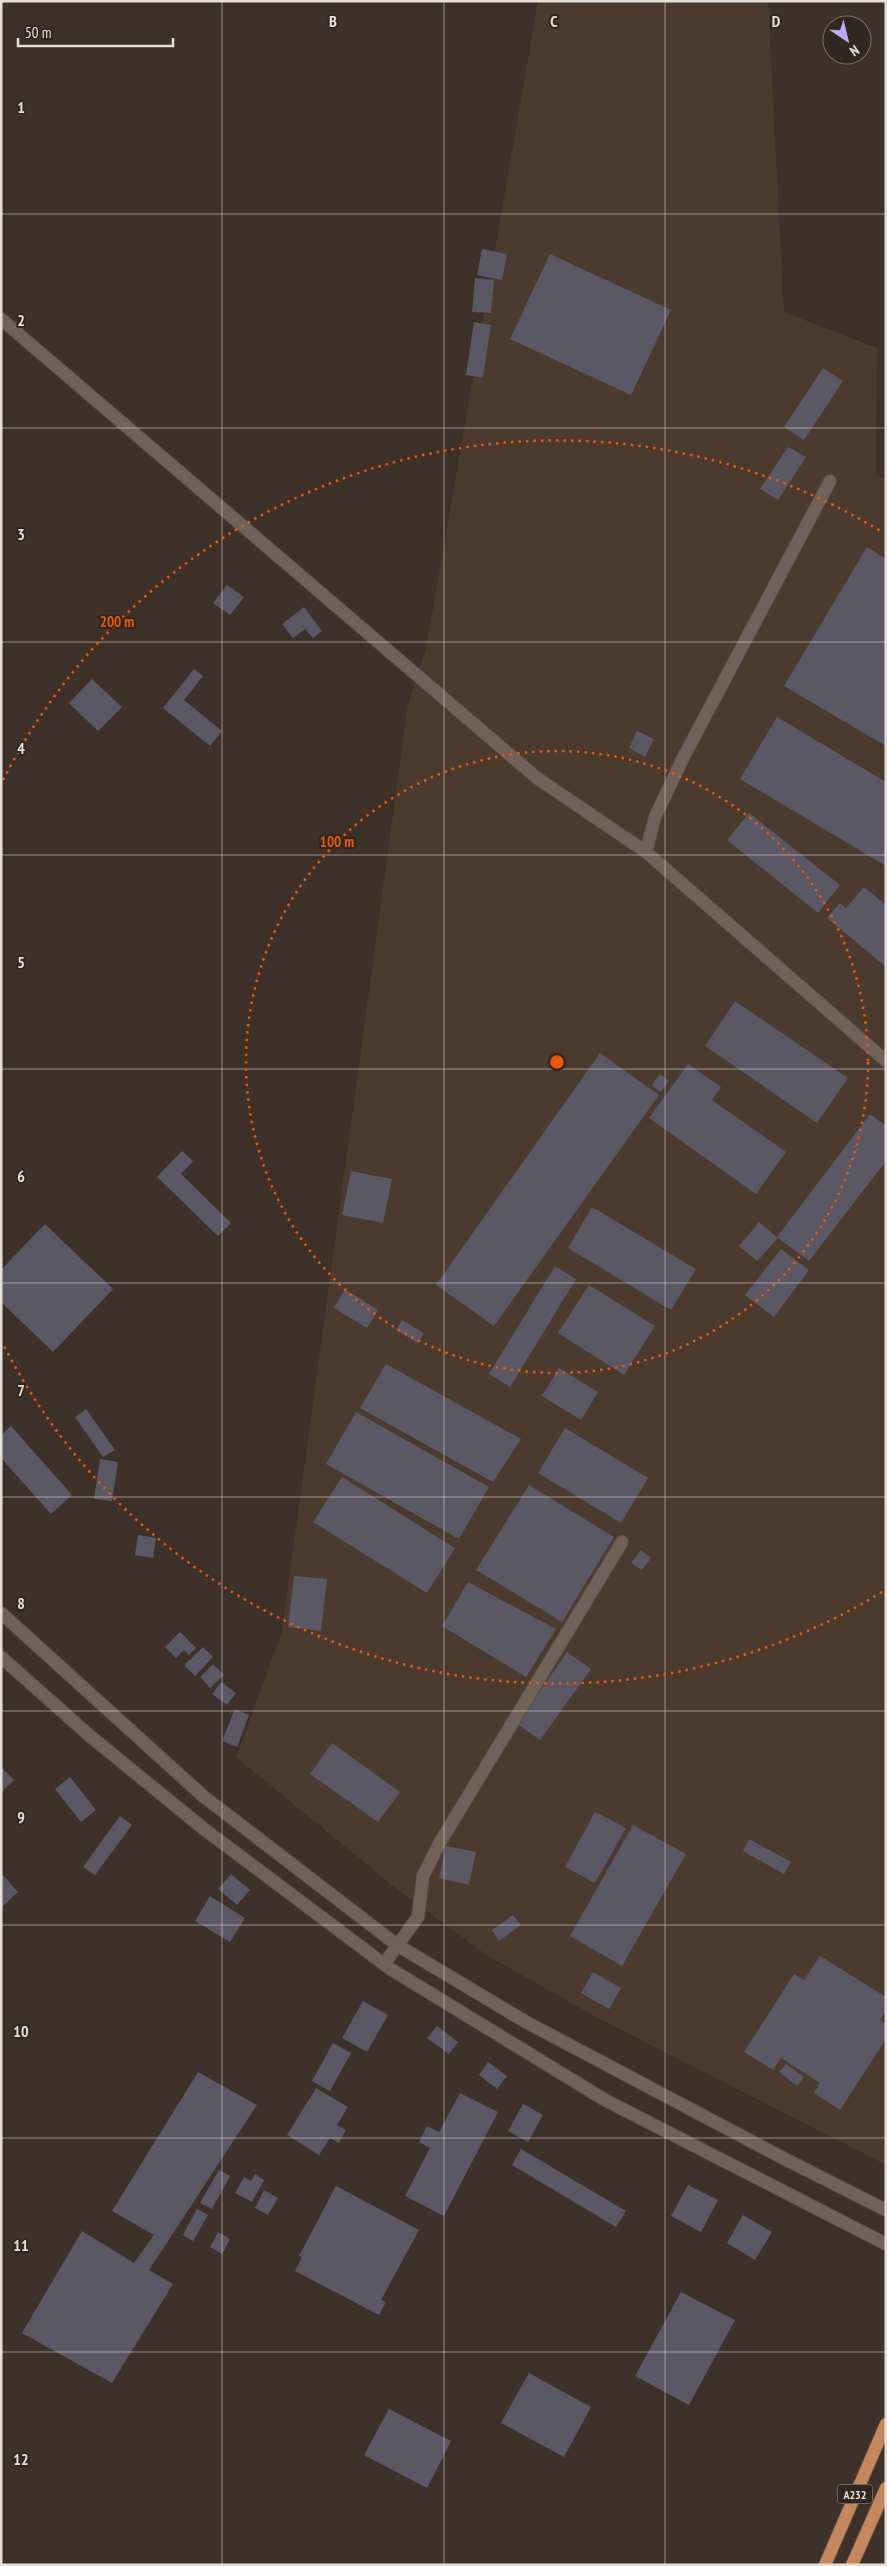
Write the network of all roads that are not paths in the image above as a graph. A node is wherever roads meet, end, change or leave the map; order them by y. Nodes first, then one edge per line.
1 (1, 319) edge
2 (830, 481) dead end
3 (646, 852) junction
4 (886, 1061) edge
5 (622, 1542) dead end
6 (1, 1612) edge
7 (1, 1657) edge
8 (397, 1945) junction
9 (384, 1964) junction
10 (886, 2210) edge
11 (886, 2244) edge
12 (886, 2424) edge
13 (886, 2488) edge
14 (825, 2565) edge
15 (852, 2565) edge

1 - 3 street
2 - 3 street
3 - 4 street
5 - 8 street
6 - 8 street
7 - 9 street
8 - 9 street
8 - 10 street
9 - 11 street
12 - 14 main road, A232
13 - 15 main road, A232

